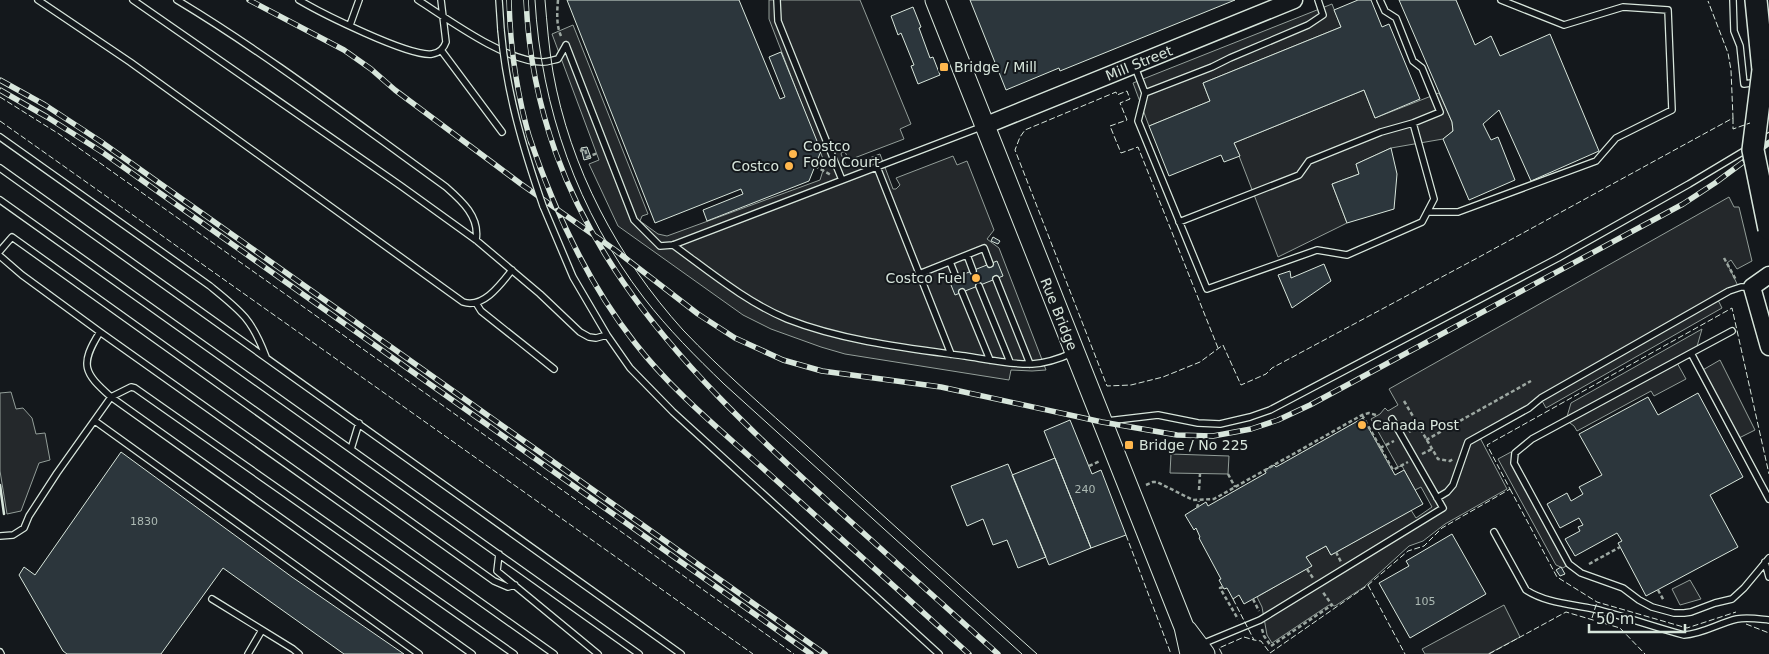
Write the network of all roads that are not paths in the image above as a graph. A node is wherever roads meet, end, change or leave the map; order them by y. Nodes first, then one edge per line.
1 (38, 0) edge
2 (134, 0) edge
3 (177, 0) edge
4 (300, 0) edge
5 (359, 0) edge
6 (418, 0) edge
7 (441, 0) edge
8 (499, 0) edge
9 (778, 0) edge
10 (934, 0) edge
11 (1294, 0) edge
12 (1318, 0) edge
13 (1380, 0) edge
14 (1501, 0) edge
15 (1733, 0) edge
16 (1756, 0) edge
17 (442, 16) junction
18 (350, 25) junction
19 (441, 50) junction
20 (1134, 65) junction
21 (1766, 75) edge
22 (1145, 93) junction
23 (1769, 115) edge
24 (1413, 123) junction
25 (984, 126) junction
26 (502, 132) dead end
27 (1769, 136) edge
28 (0, 137) edge
29 (877, 167) junction
30 (0, 168) edge
31 (842, 180) junction
32 (0, 200) edge
33 (1428, 212) junction
34 (1179, 222) junction
35 (1769, 229) edge
36 (476, 240) junction
37 (673, 245) junction
38 (0, 251) edge
39 (967, 255) junction
40 (0, 256) edge
41 (950, 262) junction
42 (990, 264) dead end
43 (512, 270) junction
44 (973, 271) dead end
45 (919, 274) junction
46 (1769, 275) edge
47 (956, 277) dead end
48 (996, 279) dead end
49 (979, 286) dead end
50 (1746, 287) junction
51 (1769, 288) edge
52 (962, 292) dead end
53 (476, 303) junction
54 (1732, 331) dead end
55 (100, 332) junction
56 (607, 335) junction
57 (1769, 346) edge
58 (1075, 352) junction
59 (1691, 353) junction
60 (951, 354) junction
61 (266, 357) junction
62 (990, 360) junction
63 (1010, 362) junction
64 (1030, 364) junction
65 (554, 369) dead end
66 (111, 397) junction
67 (1392, 419) dead end
68 (95, 421) junction
69 (1102, 422) junction
70 (359, 423) junction
71 (351, 449) junction
72 (1437, 498) junction
73 (1769, 500) edge
74 (1494, 532) dead end
75 (0, 536) edge
76 (499, 554) junction
77 (1767, 560) edge
78 (1769, 577) edge
79 (516, 585) junction
80 (212, 598) dead end
81 (1769, 620) edge
82 (262, 630) junction
83 (1196, 651) edge
84 (248, 654) edge
85 (299, 654) edge
86 (419, 654) edge
87 (472, 654) edge
88 (514, 654) edge
89 (554, 654) edge
90 (598, 654) edge
91 (639, 654) edge
92 (681, 654) edge
93 (939, 654) edge

1 - 53 lane
2 - 36 lane
3 - 36 lane
4 - 18 lane
5 - 18 lane
6 - 17 lane
7 - 17 lane
8 - 56 lane, bridge
9 - 31 lane
10 - 25 main road, Rue Bridge
11 - 20 street, Mill Street
12 - 22 lane
13 - 24 lane
14 - 33 lane
15 - 21 lane
16 - 21 highway
17 - 19 lane
17 - 37 lane
18 - 19 lane
19 - 26 lane
20 - 22 lane
20 - 25 street, Mill Street
21 - 23 highway, bridge
21 - 35 highway, bridge
22 - 34 lane
24 - 33 lane
24 - 34 lane
25 - 29 lane
25 - 58 main road, Rue Bridge
27 - 69 lane
28 - 61 lane
29 - 31 lane
29 - 45 lane
30 - 61 lane
31 - 37 lane
32 - 71 lane
33 - 34 lane
36 - 43 lane
37 - 60 lane
38 - 79 lane
39 - 41 lane
39 - 42 lane
39 - 44 lane
40 - 55 lane
41 - 45 lane
41 - 47 lane
43 - 53 lane
43 - 56 lane
45 - 60 lane
46 - 50 street
48 - 64 lane
49 - 63 lane
50 - 51 street
50 - 57 street
50 - 72 lane
52 - 62 lane
53 - 65 lane
54 - 59 lane
55 - 66 lane
55 - 89 lane
56 - 93 lane
58 - 64 lane
58 - 69 main road, Rue Bridge
59 - 73 lane
59 - 77 lane
60 - 62 lane
61 - 70 lane
62 - 63 lane
63 - 64 lane
66 - 68 lane
66 - 87 lane
66 - 88 lane
67 - 72 lane
68 - 75 lane
68 - 86 lane
69 - 83 main road, Rue Bridge
70 - 71 lane
70 - 92 lane
71 - 76 lane
72 - 83 lane
74 - 81 lane
76 - 79 lane
76 - 91 lane
77 - 78 lane
79 - 90 lane
80 - 82 lane
82 - 84 lane
82 - 85 lane

